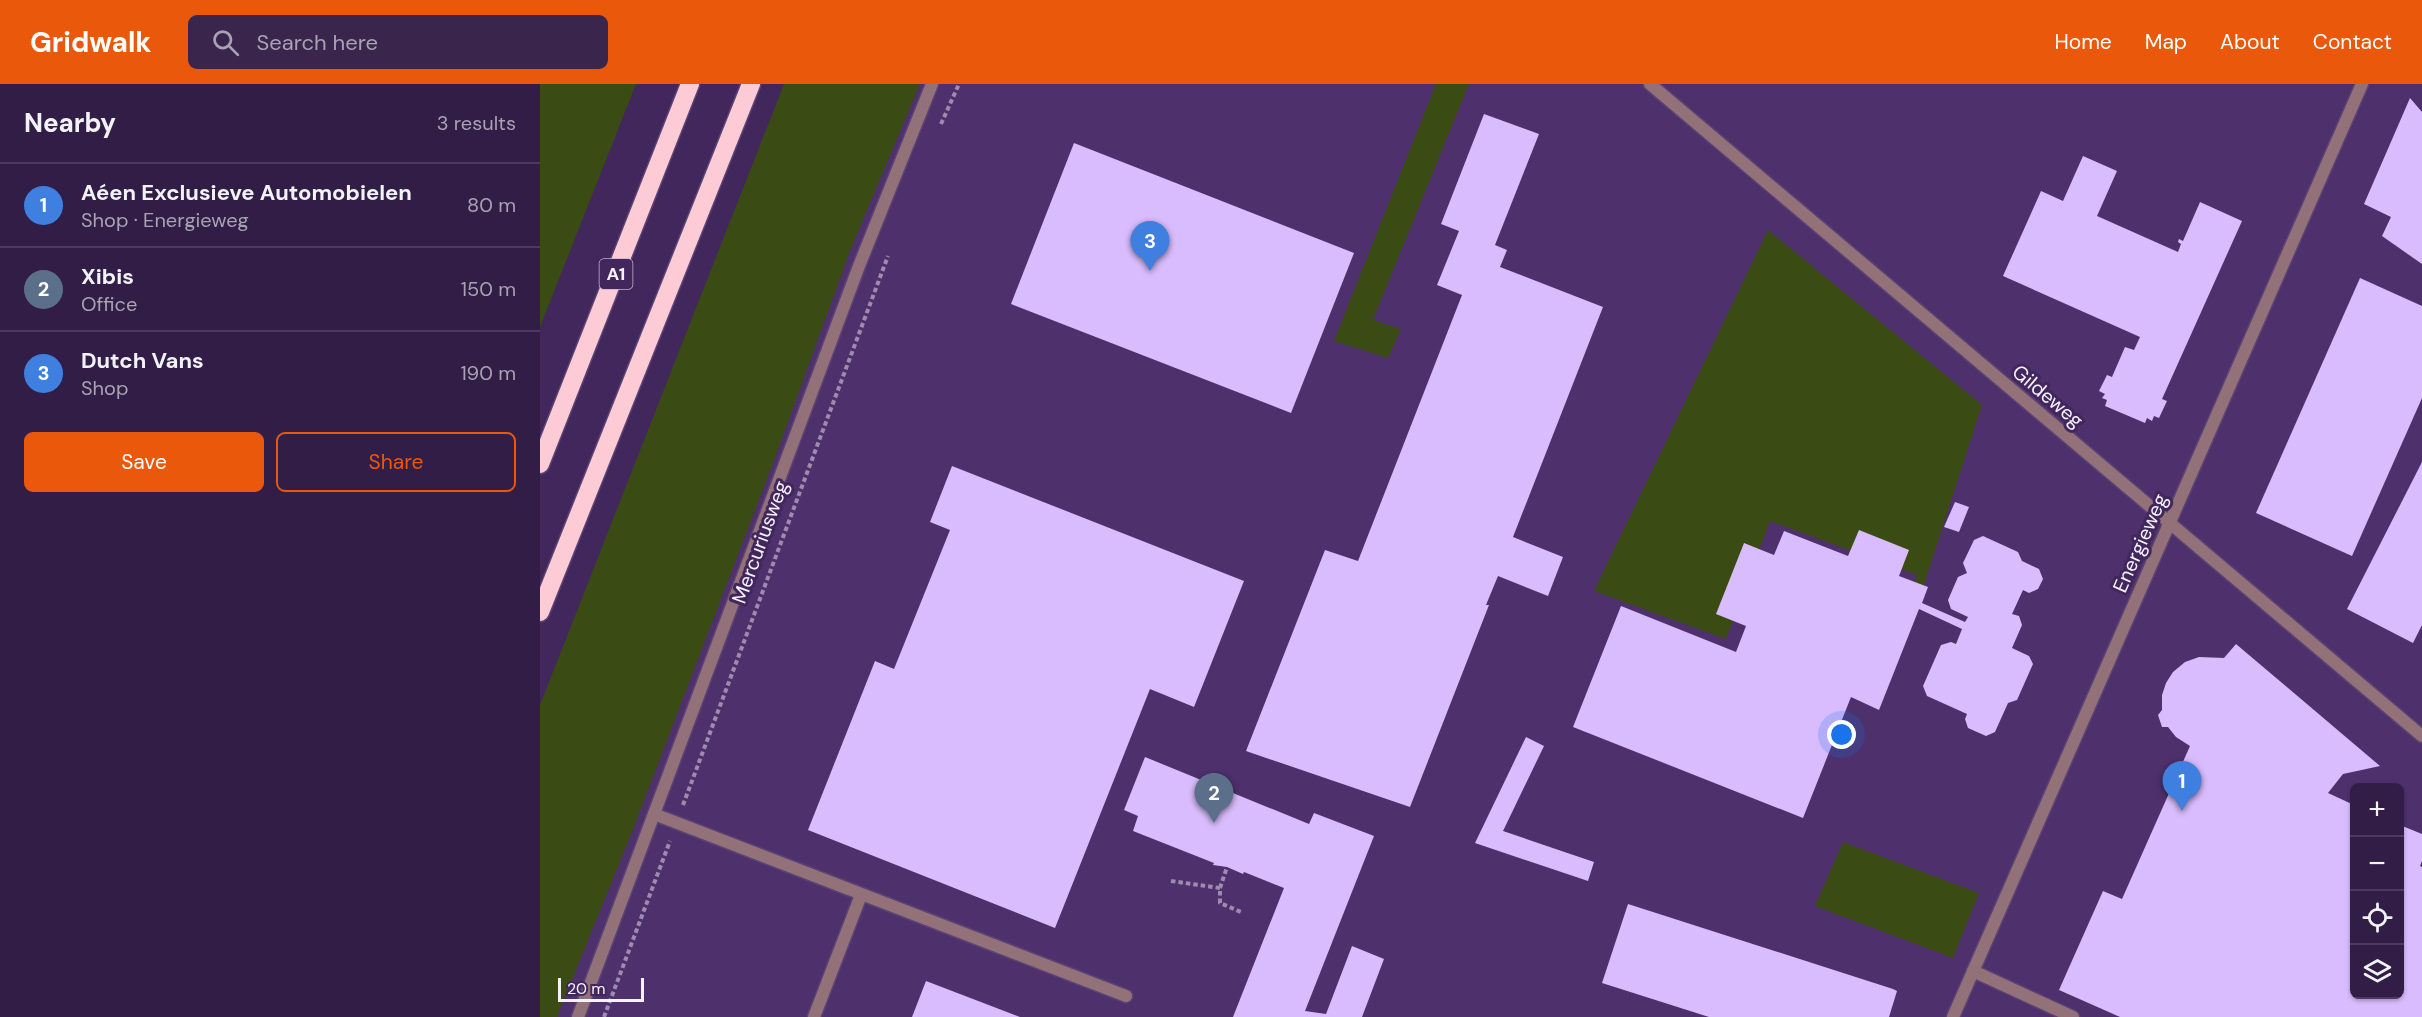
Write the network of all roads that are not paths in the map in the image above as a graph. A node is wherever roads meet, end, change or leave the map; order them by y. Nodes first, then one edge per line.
1 (690, 84) edge
2 (751, 84) edge
3 (933, 84) edge
4 (1650, 84) edge
5 (2362, 84) edge
6 (540, 464) edge
7 (2169, 525) junction
8 (540, 612) edge
9 (2422, 736) edge
10 (654, 814) junction
11 (861, 895) junction
12 (1973, 971) junction
13 (1126, 996) dead end
14 (578, 1017) edge
15 (814, 1017) edge
16 (1953, 1017) edge
17 (2073, 1017) edge

1 - 6 highway, A1
2 - 8 highway
3 - 10 street, Mercuriusweg
4 - 7 street, Gildeweg
5 - 7 street, Energieweg
7 - 9 street, Gildeweg
7 - 12 street, Energieweg
10 - 11 street
10 - 14 street, Mercuriusweg
11 - 13 street
11 - 15 street
12 - 16 street, Energieweg
12 - 17 street

